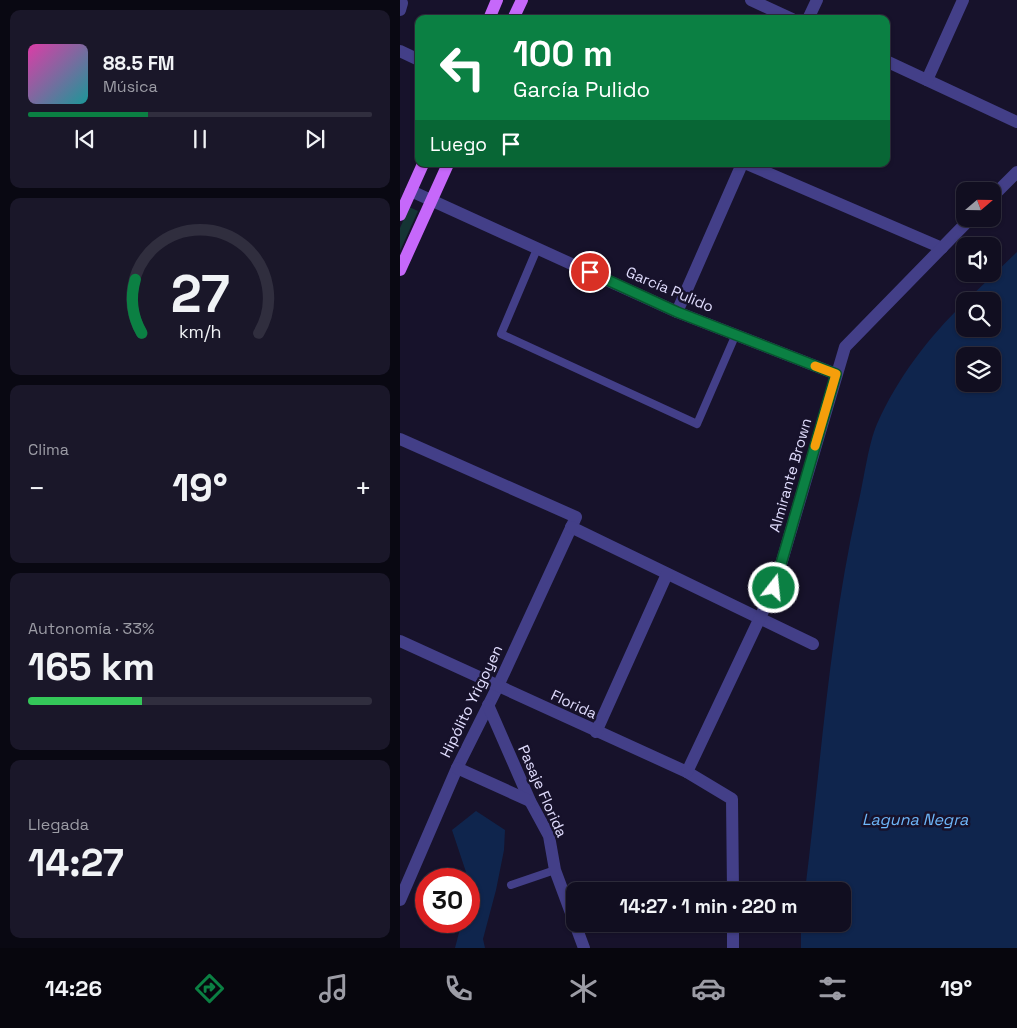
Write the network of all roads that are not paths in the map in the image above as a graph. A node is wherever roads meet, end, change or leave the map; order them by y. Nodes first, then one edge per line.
1 (497, 0) edge
2 (522, 0) edge
3 (751, 0) edge
4 (817, 0) edge
5 (963, 0) edge
6 (491, 15) edge
7 (515, 15) edge
8 (783, 15) edge
9 (810, 15) edge
10 (400, 51) edge
11 (415, 58) edge
12 (890, 63) edge
13 (927, 80) junction
14 (1017, 122) edge
15 (422, 167) edge
16 (447, 167) edge
17 (741, 167) edge
18 (754, 167) edge
19 (1017, 172) edge
20 (1001, 188) edge
21 (411, 190) junction
22 (432, 200) junction
23 (400, 215) edge
24 (961, 228) edge
25 (942, 248) junction
26 (538, 249) junction
27 (400, 270) edge
28 (677, 312) junction
29 (736, 334) junction
30 (836, 374) junction
31 (400, 439) edge
32 (574, 522) junction
33 (667, 574) junction
34 (758, 618) junction
35 (400, 641) edge
36 (813, 644) dead end
37 (498, 686) junction
38 (488, 706) junction
39 (596, 732) junction
40 (456, 768) junction
41 (687, 772) junction
42 (530, 801) junction
43 (555, 870) junction
44 (733, 882) edge
45 (511, 885) dead end
46 (400, 900) edge
47 (733, 932) edge
48 (584, 948) edge
49 (733, 948) edge

1 - 6 main road
2 - 7 main road
3 - 8 street
4 - 9 street
5 - 13 street
10 - 11 street
12 - 13 street
13 - 14 street
15 - 21 main road
16 - 22 main road
17 - 28 street
18 - 25 street
19 - 20 street
21 - 22 street, García Pulido
21 - 23 main road
22 - 26 street, García Pulido
22 - 27 main road
24 - 25 street, Almirante Brown
25 - 30 street, Almirante Brown
26 - 28 street, García Pulido
26 - 29 lane
28 - 29 street, García Pulido
29 - 30 street, García Pulido
30 - 34 street, Almirante Brown
31 - 32 street
32 - 33 street
32 - 37 street, Hipólito Yrigoyen
33 - 34 street
33 - 39 street
34 - 36 street
34 - 41 street, Almirante Brown
35 - 37 street, Florida
37 - 38 street, Hipólito Yrigoyen
37 - 39 street, Florida
38 - 40 street, Hipólito Yrigoyen
38 - 42 street, Pasaje Florida
39 - 41 street, Florida
40 - 42 street
40 - 46 street, Hipólito Yrigoyen
41 - 44 street, Florida
42 - 43 street, Pasaje Florida
43 - 45 lane
43 - 48 street, Pasaje Florida
47 - 49 street

